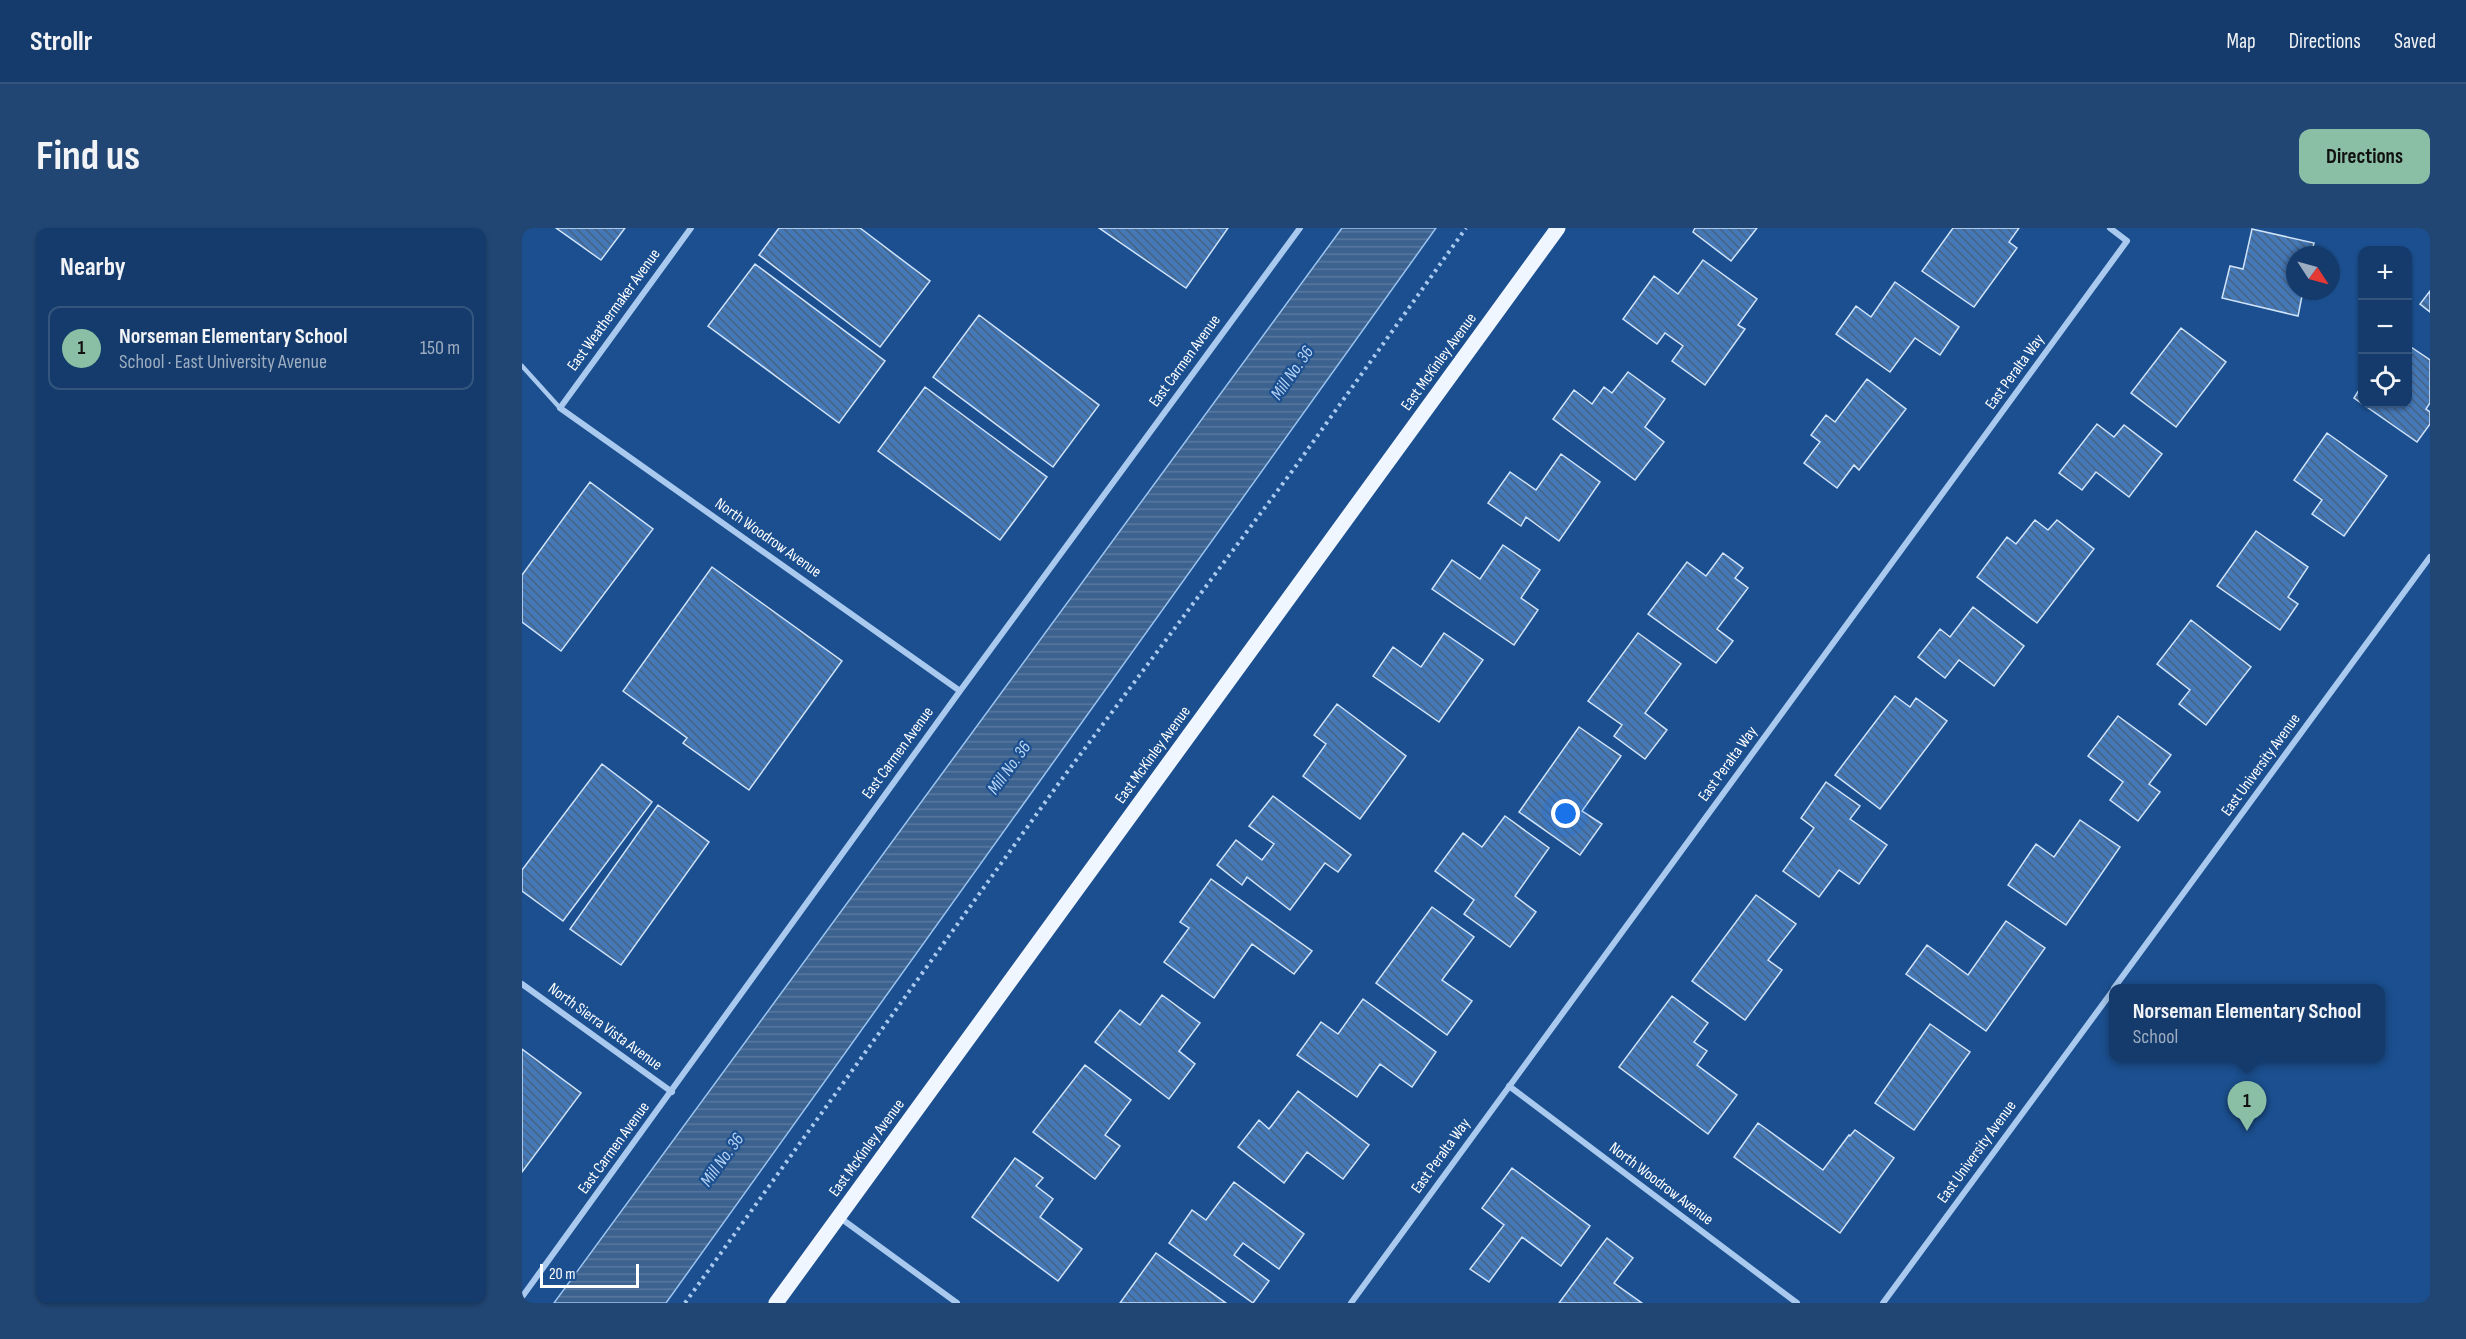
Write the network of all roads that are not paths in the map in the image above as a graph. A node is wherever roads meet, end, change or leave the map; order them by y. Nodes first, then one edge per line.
1 (691, 228) edge
2 (1300, 228) edge
3 (1558, 228) edge
4 (2110, 228) edge
5 (522, 366) edge
6 (560, 408) junction
7 (2430, 557) edge
8 (960, 691) junction
9 (522, 984) edge
10 (2118, 984) edge
11 (2109, 996) edge
12 (1509, 1086) junction
13 (672, 1092) junction
14 (839, 1216) junction
15 (522, 1297) edge
16 (776, 1303) edge
17 (957, 1303) edge
18 (1350, 1303) edge
19 (1797, 1303) edge
20 (1883, 1303) edge

1 - 6 street, East Weathermaker Avenue
2 - 8 street, East Carmen Avenue
3 - 14 main road, East McKinley Avenue
4 - 12 street, East Peralta Way
5 - 6 lane
6 - 8 street, North Woodrow Avenue
7 - 10 street, East University Avenue
8 - 13 street, East Carmen Avenue
9 - 13 street, North Sierra Vista Avenue
11 - 20 street, East University Avenue
12 - 18 street, East Peralta Way
12 - 19 street, North Woodrow Avenue
13 - 15 street, East Carmen Avenue
14 - 16 main road, East McKinley Avenue
14 - 17 street

